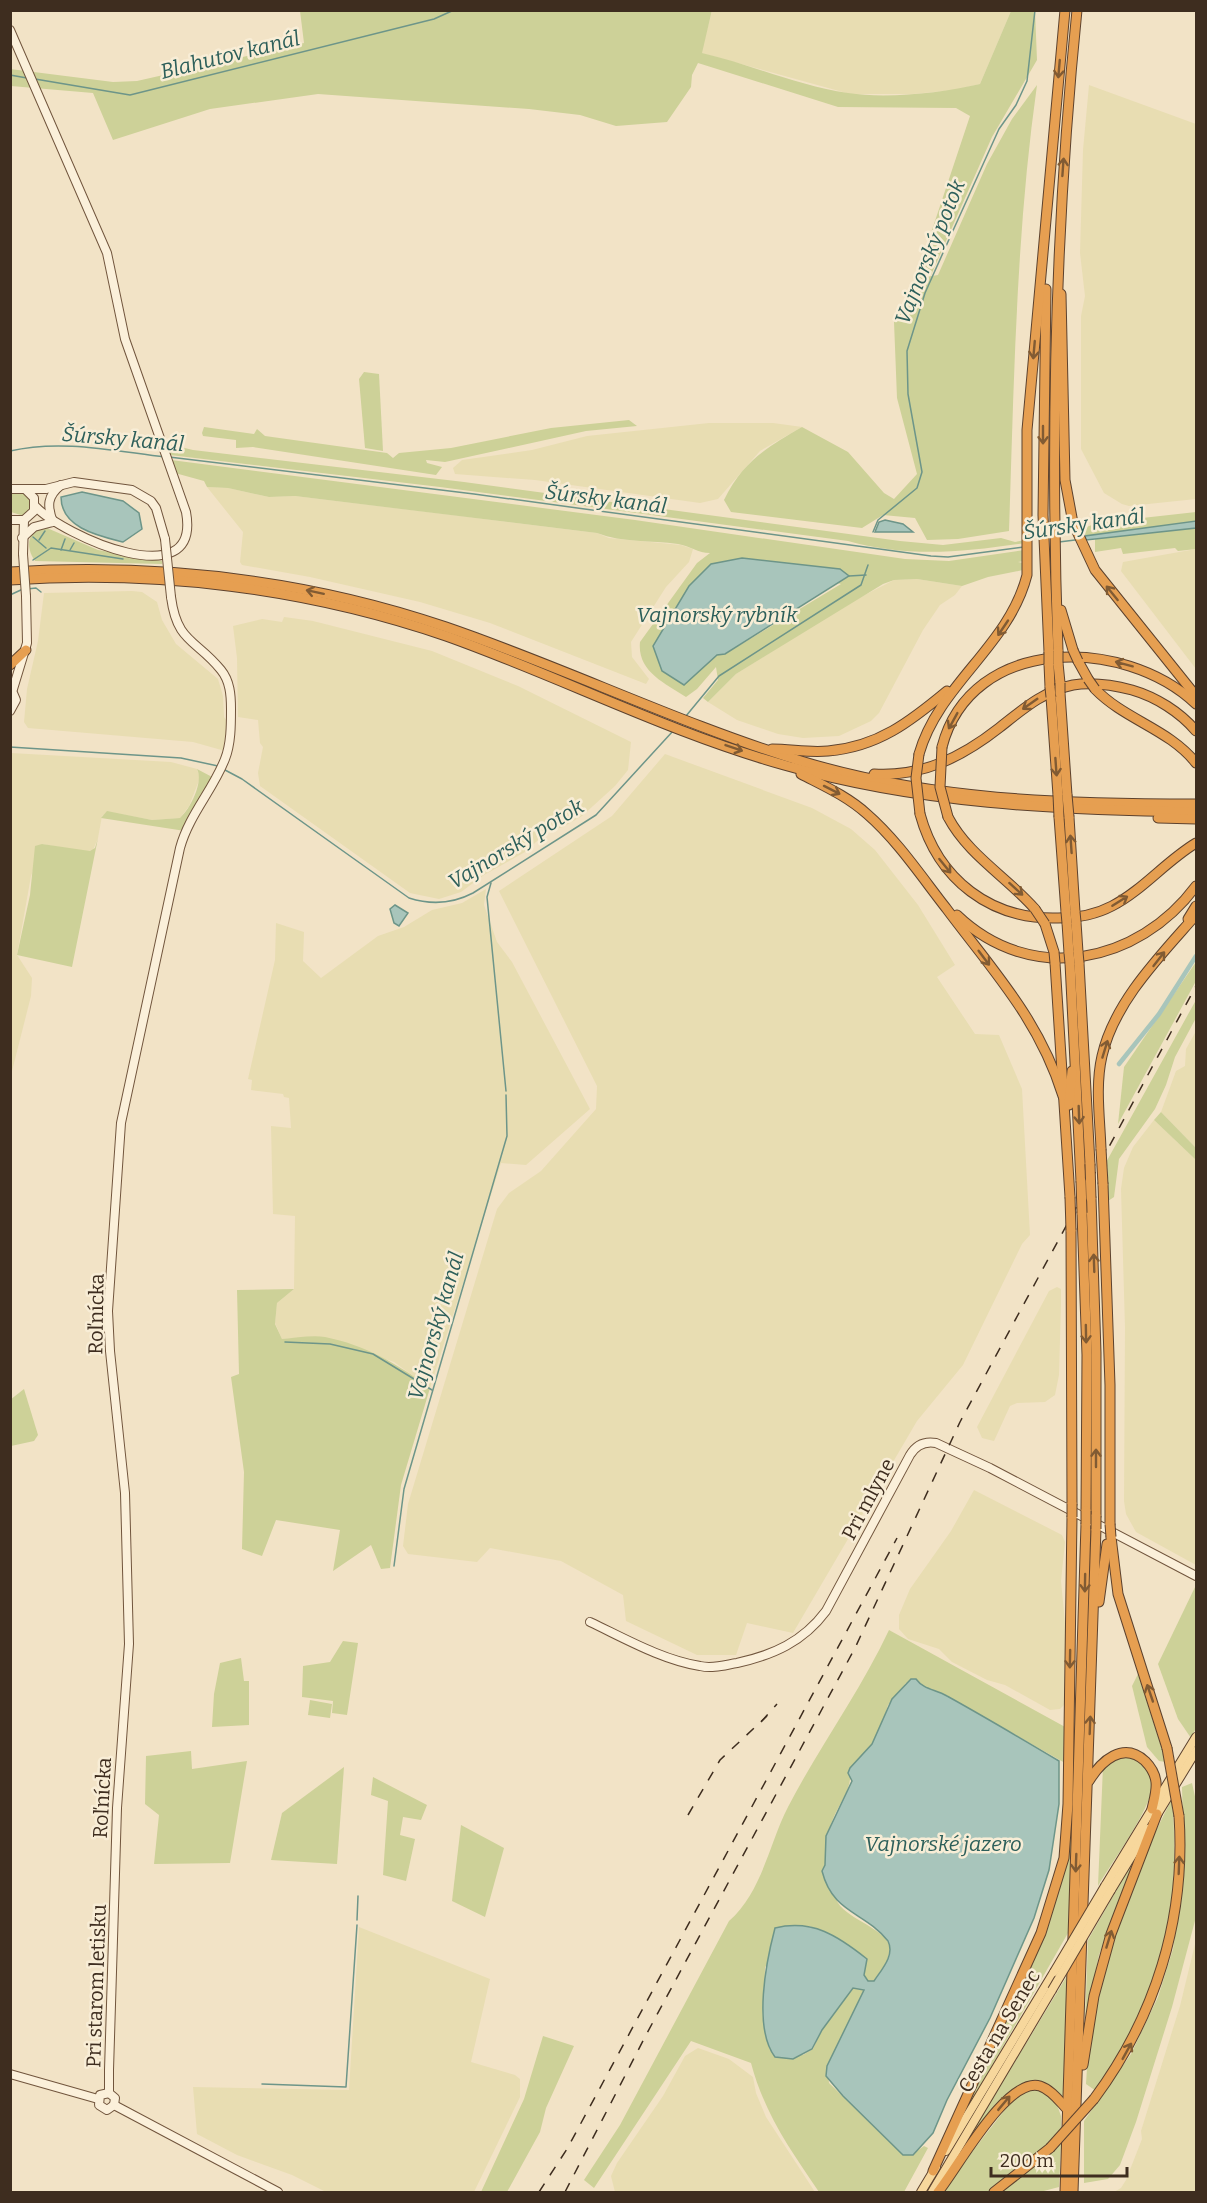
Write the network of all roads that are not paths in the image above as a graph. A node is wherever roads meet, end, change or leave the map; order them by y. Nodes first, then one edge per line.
1 (1065, 10) edge
2 (1077, 10) edge
3 (10, 30) edge
4 (1050, 188) junction
5 (1059, 226) junction
6 (65, 482) junction
7 (10, 489) edge
8 (25, 489) junction
9 (46, 489) junction
10 (35, 505) junction
11 (1048, 514) junction
12 (26, 519) junction
13 (11, 520) edge
14 (53, 522) junction
15 (22, 538) junction
16 (10, 572) edge
17 (1050, 573) junction
18 (10, 580) edge
19 (26, 650) joint
20 (15, 667) edge
21 (10, 678) edge
22 (961, 679) junction
23 (12, 688) edge
24 (1197, 696) edge
25 (1197, 704) edge
26 (10, 711) edge
27 (672, 722) junction
28 (691, 729) junction
29 (1197, 731) edge
30 (766, 750) junction
31 (1197, 763) edge
32 (780, 764) junction
33 (842, 772) junction
34 (1197, 804) edge
35 (1090, 811) junction
36 (1197, 812) edge
37 (1197, 819) edge
38 (1197, 843) edge
39 (1197, 886) edge
40 (936, 895) junction
41 (1197, 906) edge
42 (1197, 915) edge
43 (1175, 939) junction
44 (1074, 958) junction
45 (1083, 1023) junction
46 (1075, 1036) junction
47 (1063, 1096) junction
48 (1066, 1138) junction
49 (1101, 1149) junction
50 (1110, 1536) junction
51 (1197, 1576) edge
52 (590, 1622) dead end
53 (1093, 1646) junction
54 (1070, 1706) junction
55 (1197, 1737) edge
56 (1197, 1751) edge
57 (1088, 1783) junction
58 (1078, 1805) junction
59 (1154, 1812) junction
60 (116, 1881) joint
61 (1108, 1888) junction
62 (10, 2074) edge
63 (109, 2093) junction
64 (98, 2099) junction
65 (114, 2105) junction
66 (1072, 2108) junction
67 (933, 2171) junction
68 (278, 2193) edge
69 (921, 2193) edge
70 (932, 2193) edge
71 (938, 2193) edge
72 (994, 2193) edge
73 (1065, 2193) edge
74 (1073, 2193) edge

1 -> 4 highway
5 -> 2 highway
3 - 14 street
4 -> 11 highway
4 -> 22 highway
5 - 11 highway
24 -> 5 highway
6 - 9 street
6 - 14 street
6 - 60 street, Roľnícka, bridge
7 - 8 street
8 - 9 street
8 - 10 street
9 - 10 street
10 - 12 street
10 - 14 street
11 - 17 highway
12 - 13 street
12 - 14 street
12 - 15 street
13 - 15 street
14 - 15 street
15 - 19 street, bridge
27 -> 16 highway
17 - 31 highway, bridge
17 - 44 highway, bridge
18 - 27 highway
19 - 20 highway
20 - 21 street
20 - 23 street
22 - 30 highway
22 -> 38 highway, bridge
23 - 26 street
25 -> 47 highway, bridge
27 - 28 highway
28 - 30 highway
28 -> 32 highway
29 -> 33 highway
30 - 33 highway
32 - 35 highway
32 -> 40 highway
33 - 34 highway
35 - 36 highway
35 - 37 highway
39 - 40 highway
40 -> 47 highway
41 - 43 highway
42 - 43 highway
49 -> 43 highway
44 - 45 highway
44 - 46 highway
45 - 49 highway
53 -> 45 highway, bridge
46 - 48 highway
46 -> 58 highway, bridge
47 - 48 highway
48 -> 54 highway, bridge
49 - 50 highway, bridge
50 - 53 highway
72 -> 50 highway, bridge
51 - 52 street, Pri mlyne
57 -> 53 highway
54 - 58 highway
54 - 67 highway
55 - 59 main road
56 - 59 main road
57 - 59 highway
57 - 66 highway
58 -> 66 highway
59 - 61 main road
66 -> 59 highway
60 - 63 street, Pri starom letisku
61 - 67 main road, Cesta na Senec, bridge
61 - 70 main road, Cesta na Senec, bridge
62 - 64 street
63 - 64 street, Pri starom letisku
63 - 65 street, Pri starom letisku
64 - 65 street
65 - 68 street
71 -> 66 highway
66 - 73 highway
66 - 74 highway
67 - 69 main road, Cesta na Senec

